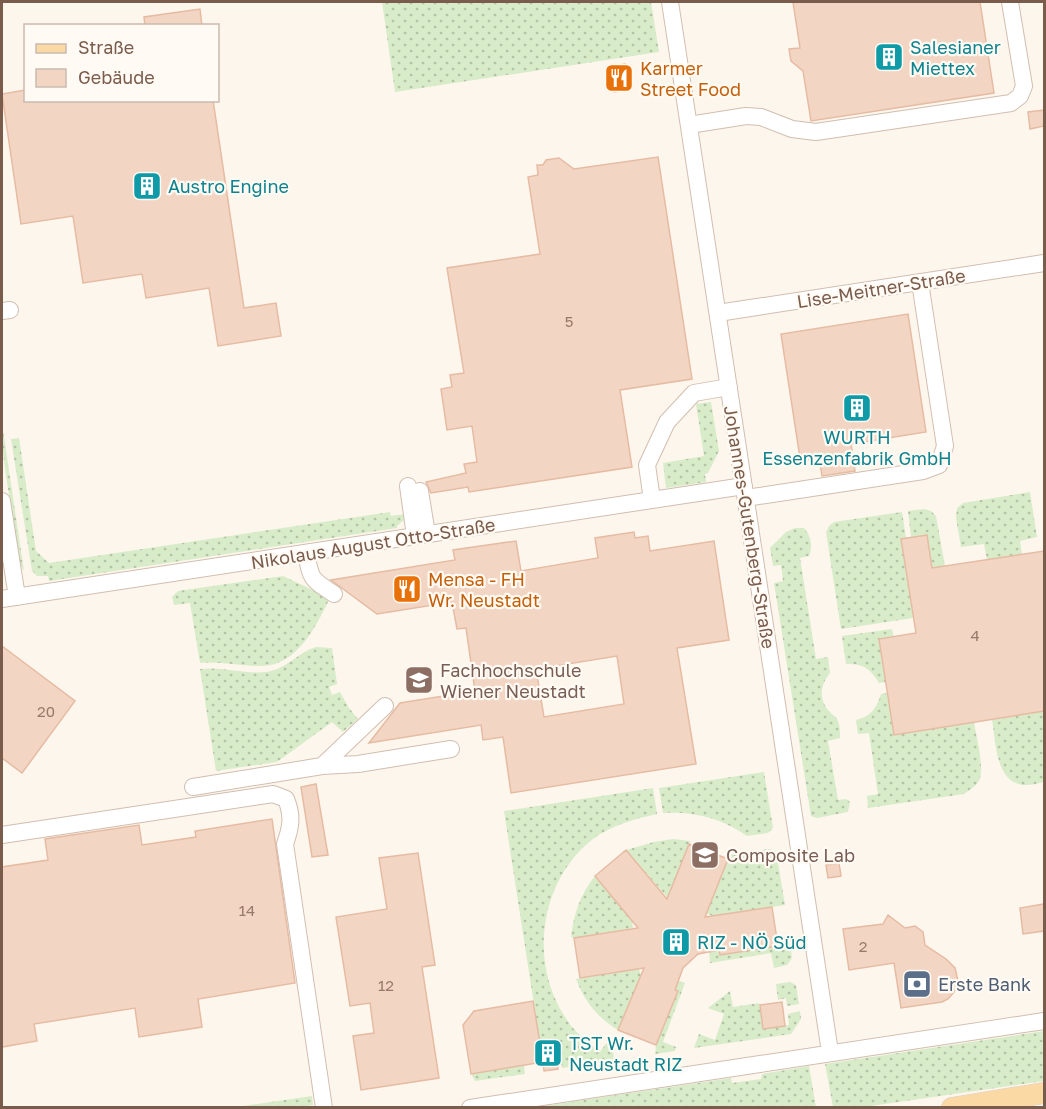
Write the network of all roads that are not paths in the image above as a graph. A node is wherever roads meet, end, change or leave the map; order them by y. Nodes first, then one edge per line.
1 (670, 2) edge
2 (1010, 2) edge
3 (689, 125) junction
4 (1044, 263) edge
5 (920, 282) junction
6 (718, 313) junction
7 (729, 387) junction
8 (414, 486) dead end
9 (745, 492) junction
10 (652, 500) junction
11 (2, 501) edge
12 (421, 535) junction
13 (306, 553) junction
14 (334, 594) dead end
15 (9, 598) edge
16 (385, 706) dead end
17 (451, 749) dead end
18 (322, 766) junction
19 (194, 787) dead end
20 (2, 835) edge
21 (1044, 1021) edge
22 (830, 1052) junction
23 (1044, 1093) edge
24 (324, 1107) edge
25 (470, 1107) edge
26 (952, 1107) edge

1 - 3 street, Johannes-Gutenberg-Straße
2 - 3 street
3 - 6 street, Johannes-Gutenberg-Straße
4 - 5 street, Lise-Meitner-Straße
5 - 6 street, Lise-Meitner-Straße
5 - 9 street, Nikolaus August Otto-Straße
6 - 7 street, Johannes-Gutenberg-Straße
7 - 9 street, Johannes-Gutenberg-Straße
7 - 10 street
8 - 12 street
9 - 10 street, Nikolaus August Otto-Straße
9 - 22 street, Johannes-Gutenberg-Straße
10 - 12 street, Nikolaus August Otto-Straße
11 - 15 street
12 - 13 street, Nikolaus August Otto-Straße
13 - 14 street
13 - 15 street, Nikolaus August Otto-Straße
16 - 18 street
17 - 18 street
18 - 19 street
20 - 24 street
21 - 22 street
22 - 25 street
23 - 26 main road

